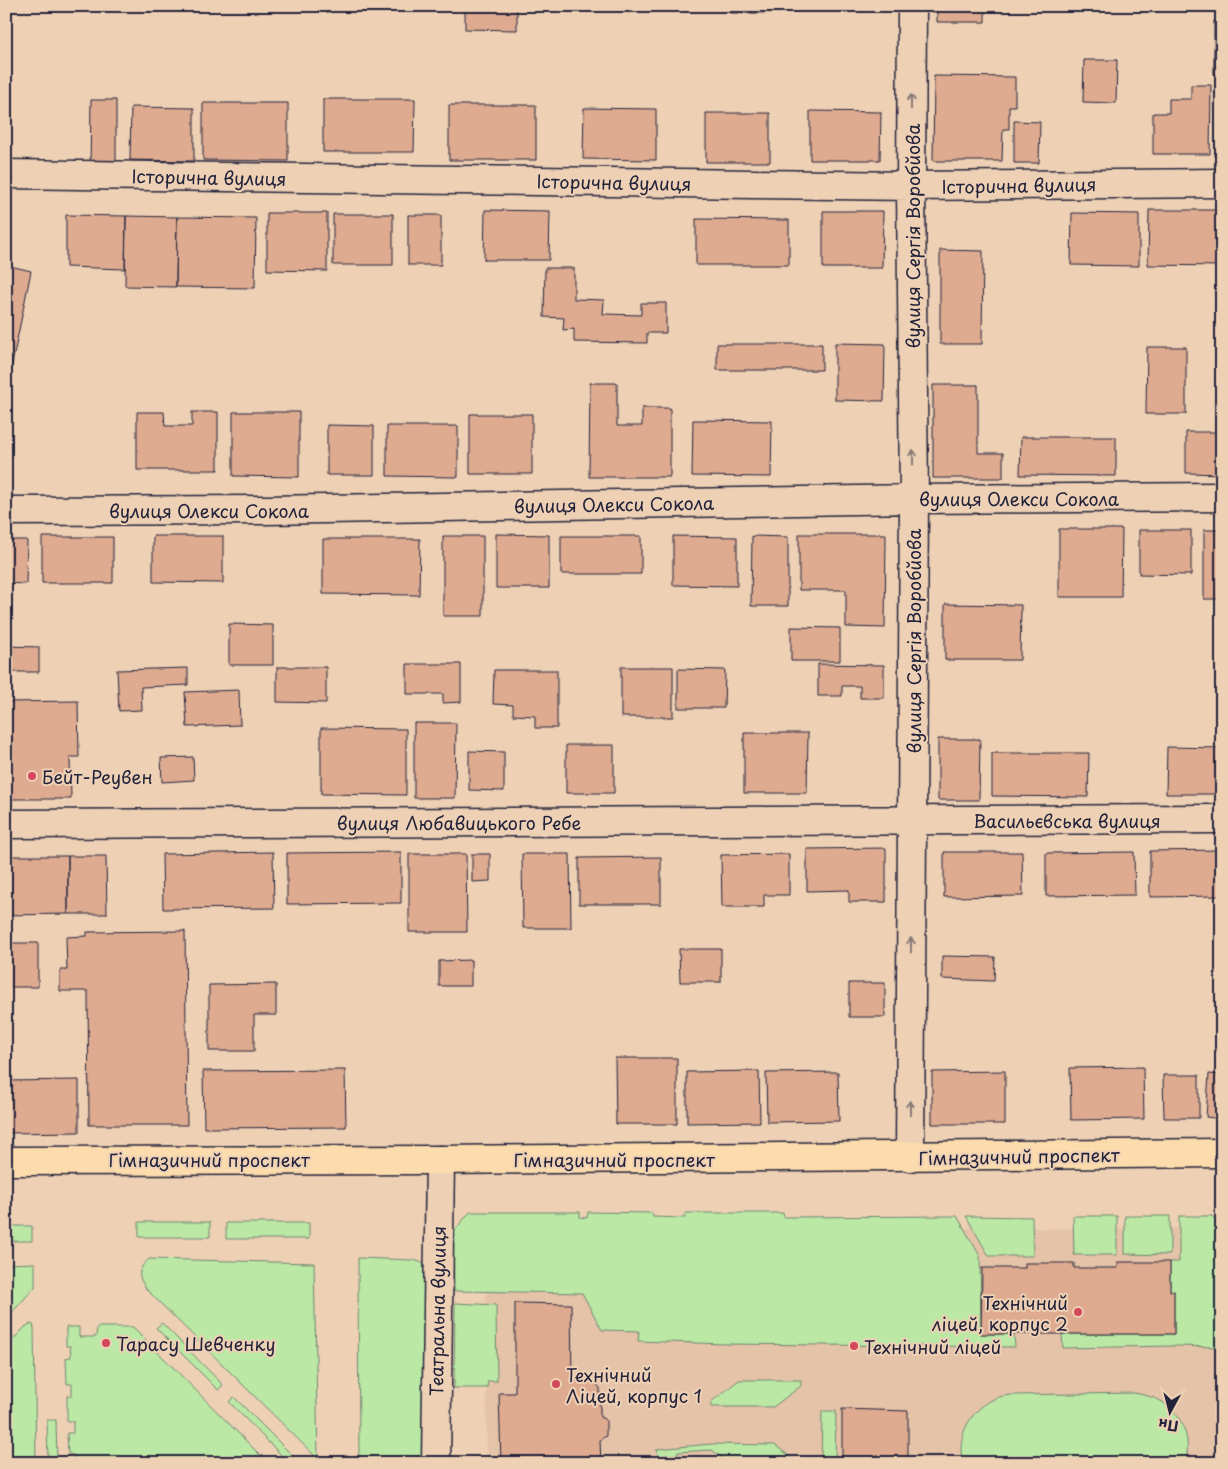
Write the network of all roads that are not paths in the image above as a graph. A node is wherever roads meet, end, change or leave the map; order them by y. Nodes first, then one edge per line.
1 (912, 6) edge
2 (6, 174) edge
3 (1222, 183) edge
4 (911, 186) junction
5 (1222, 497) edge
6 (914, 499) junction
7 (6, 511) edge
8 (1222, 820) edge
9 (912, 821) junction
10 (6, 824) edge
11 (1222, 1153) edge
12 (910, 1157) junction
13 (440, 1160) junction
14 (6, 1161) edge
15 (436, 1463) edge

4 -> 1 street, вулиця Сергія Воробйова
2 - 4 street, Історична вулиця
3 - 4 street, Історична вулиця
6 -> 4 street, вулиця Сергія Воробйова
5 - 6 street, вулиця Олекси Сокола
6 - 7 street, вулиця Олекси Сокола
6 - 9 street, вулиця Сергія Воробйова
8 - 9 street, Васильєвська вулиця
9 - 10 street, вулиця Любавицького Ребе
12 -> 9 street, вулиця Сергія Воробйова
11 - 12 main road, Гімназичний проспект
12 - 13 main road, Гімназичний проспект
13 - 14 main road, Гімназичний проспект
13 - 15 street, Театральна вулиця

